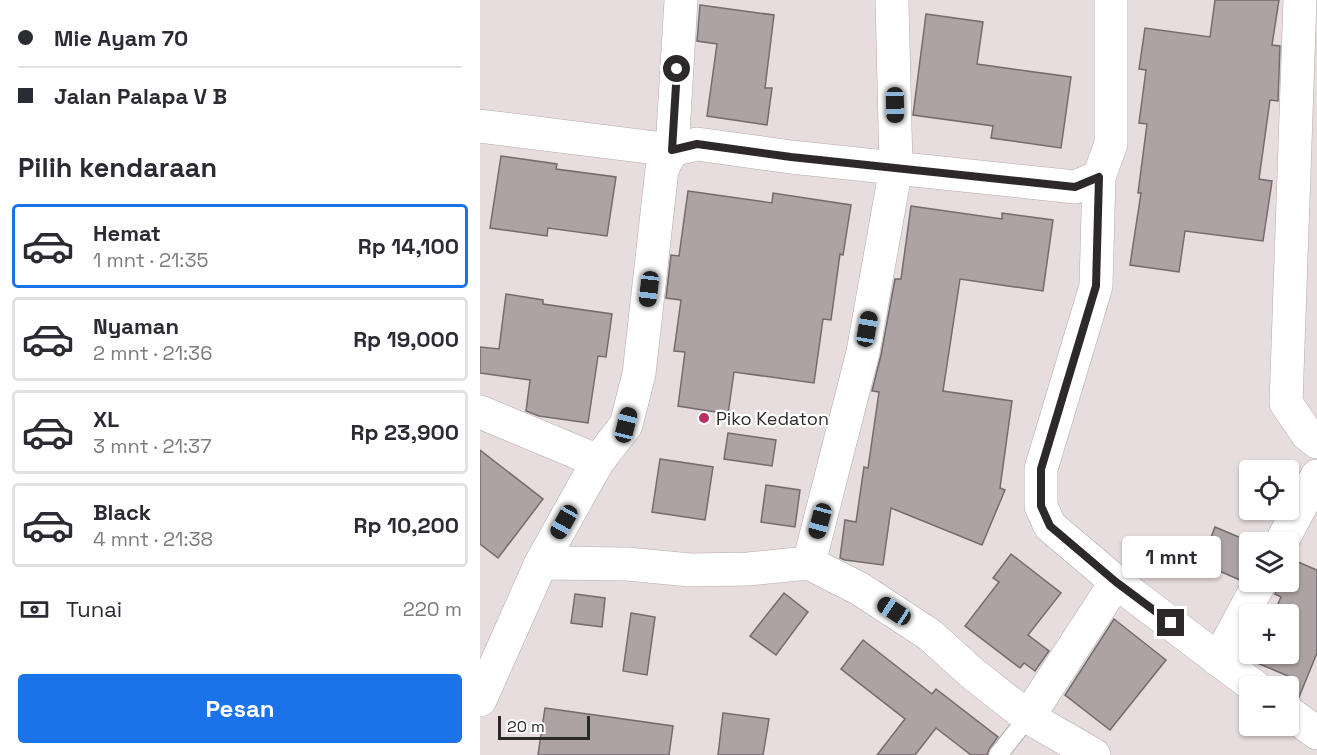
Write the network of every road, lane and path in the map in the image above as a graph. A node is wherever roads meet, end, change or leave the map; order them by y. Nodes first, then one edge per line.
1 (681, 0) edge
2 (892, 0) edge
3 (1111, 0) edge
4 (1300, 0) edge
5 (480, 126) edge
6 (672, 150) junction
7 (896, 168) junction
8 (1099, 177) junction
9 (480, 412) edge
10 (1317, 442) edge
11 (598, 461) junction
12 (1317, 476) edge
13 (1287, 532) edge
14 (542, 563) junction
15 (809, 563) junction
16 (1116, 582) junction
17 (1255, 592) edge
18 (1218, 660) junction
19 (1240, 676) edge
20 (480, 700) edge
21 (1028, 717) junction
22 (1299, 720) edge
23 (1317, 733) edge
24 (998, 755) edge
25 (1094, 755) edge

1 - 6 street
2 - 7 street
3 - 8 street
4 - 10 street
5 - 6 street
6 - 7 street
6 - 11 street
7 - 8 street
7 - 15 street
8 - 16 street
9 - 11 street
11 - 14 street
12 - 13 street
14 - 15 street
14 - 20 street
15 - 21 street
16 - 18 street
16 - 21 street
17 - 18 street
18 - 19 street
21 - 24 lane
21 - 25 street
22 - 23 street

